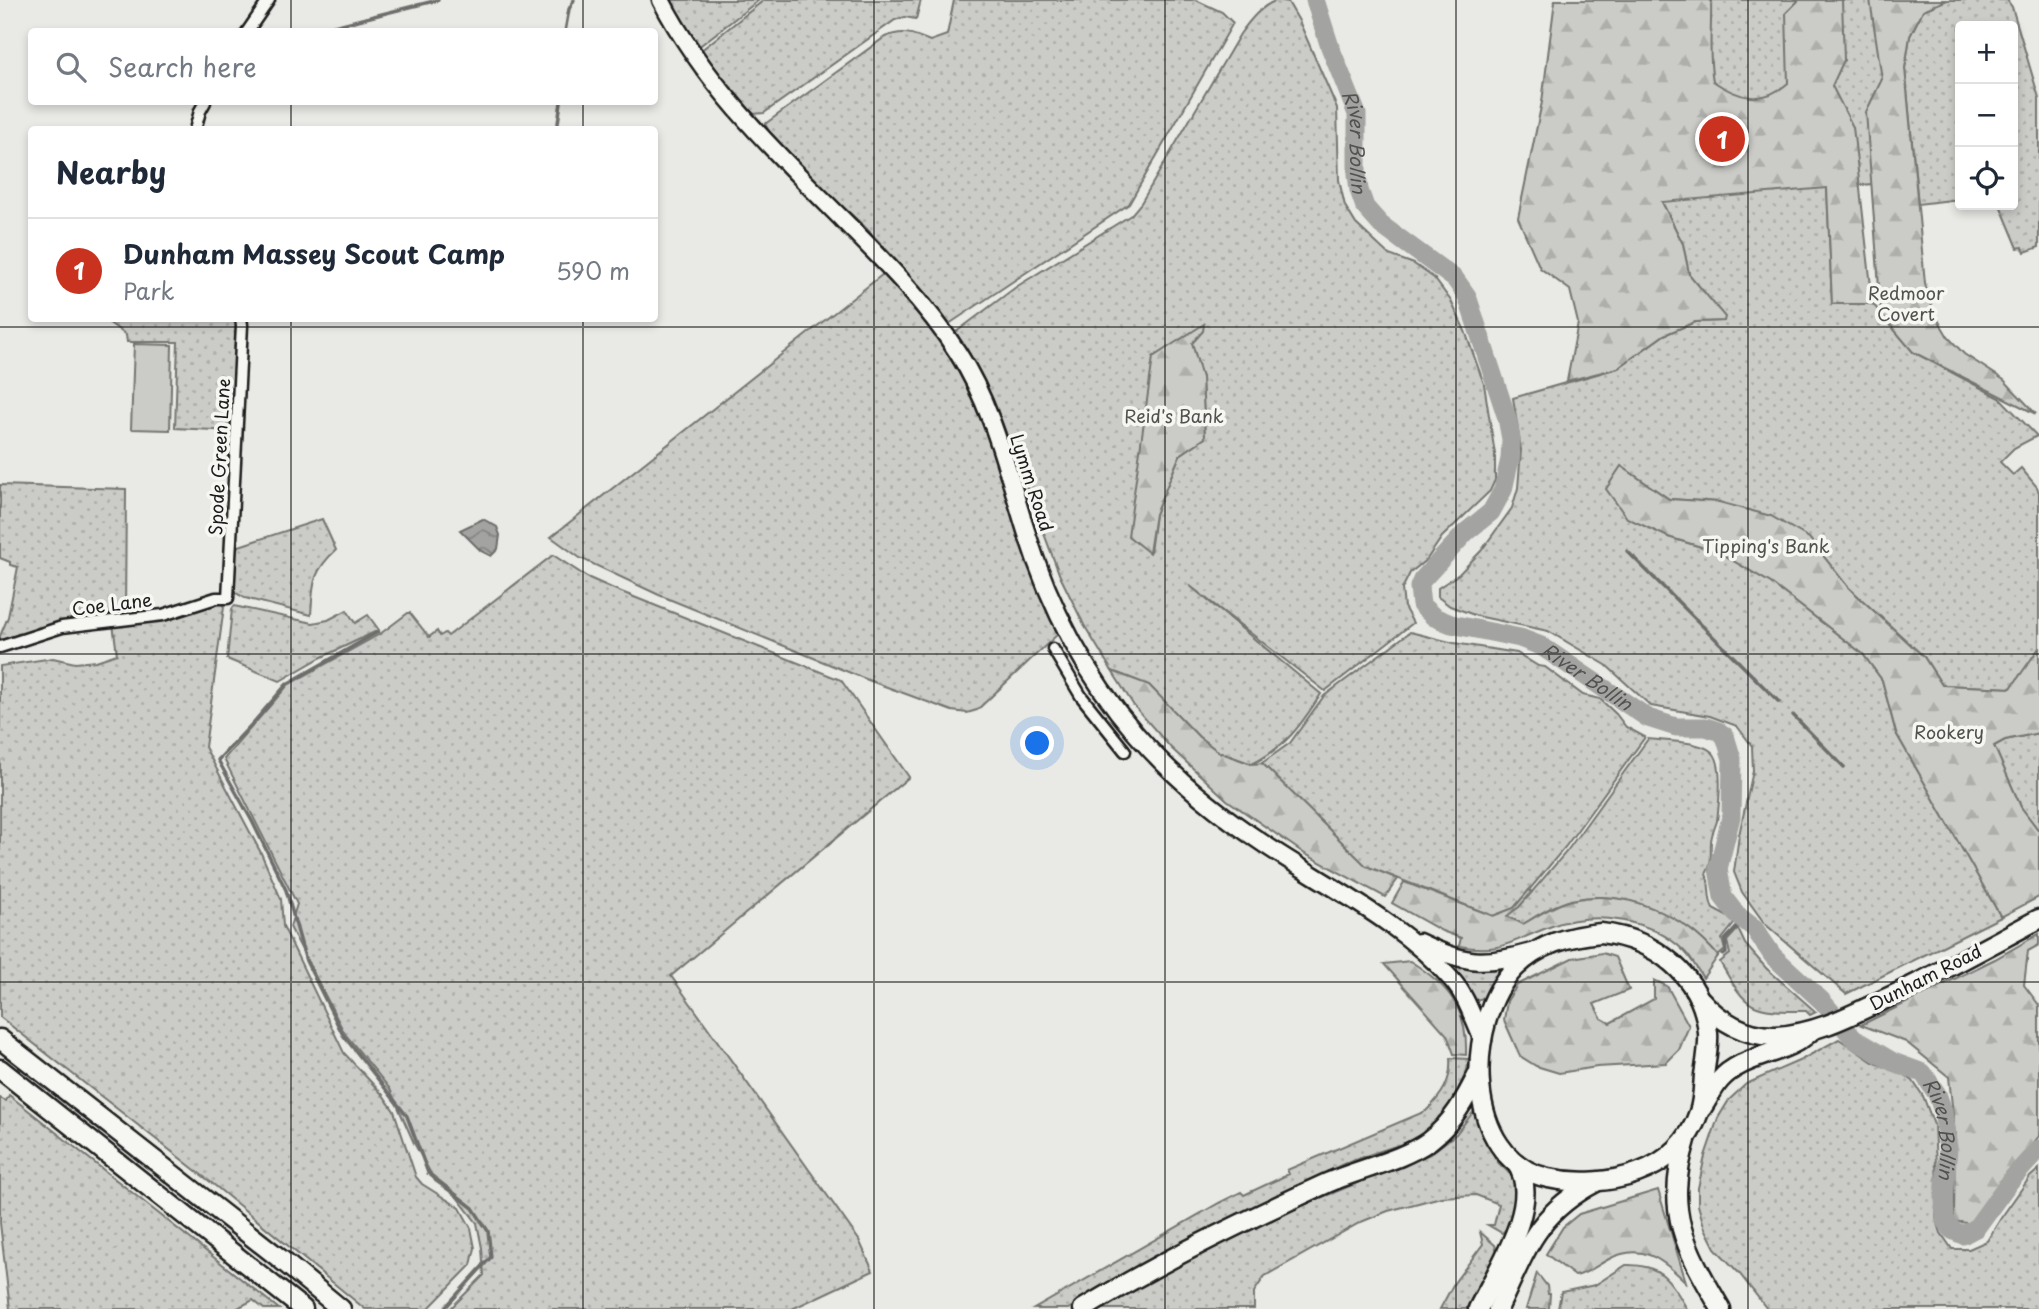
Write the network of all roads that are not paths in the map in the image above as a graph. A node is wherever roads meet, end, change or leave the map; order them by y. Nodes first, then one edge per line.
1 (270, 0) edge
2 (661, 0) edge
3 (250, 28) edge
4 (204, 105) edge
5 (196, 126) edge
6 (242, 322) edge
7 (228, 598) joint
8 (0, 647) edge
9 (1053, 649) dead end
10 (1125, 751) dead end
11 (2039, 919) edge
12 (1401, 934) junction
13 (1537, 951) junction
14 (1692, 989) junction
15 (1813, 1031) junction
16 (0, 1039) edge
17 (1483, 1040) junction
18 (0, 1069) edge
19 (1481, 1069) junction
20 (1700, 1111) junction
21 (1688, 1133) junction
22 (1514, 1160) junction
23 (1596, 1182) junction
24 (303, 1309) edge
25 (341, 1309) edge
26 (1083, 1309) edge
27 (1478, 1309) edge
28 (1498, 1309) edge
29 (1721, 1309) edge

1 - 3 street
2 - 12 main road, Lymm Road
4 - 5 street
6 - 7 street, Spode Green Lane
7 - 8 street, Coe Lane
9 - 10 street
11 - 15 highway, Dunham Road
12 - 13 main road, Lymm Road
12 - 17 main road, Lymm Road
13 - 14 highway
13 - 17 highway
14 - 15 highway, Dunham Road
14 - 20 highway
15 - 20 highway, Dunham Road
16 - 25 highway
17 - 19 highway
18 - 24 highway
19 - 22 highway
19 - 26 highway
20 - 21 highway
21 - 23 highway
21 - 29 highway
22 - 23 highway
22 - 27 highway
23 - 28 highway

